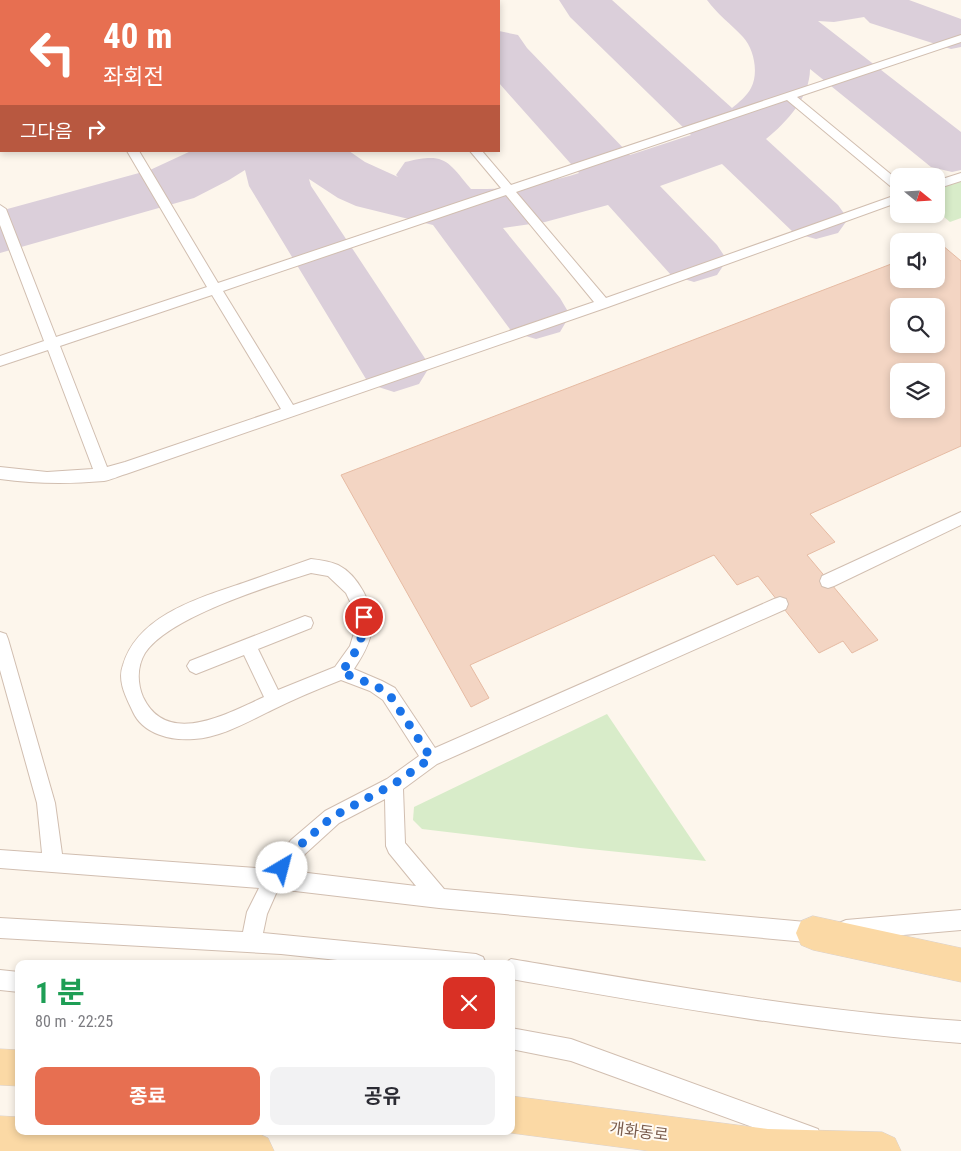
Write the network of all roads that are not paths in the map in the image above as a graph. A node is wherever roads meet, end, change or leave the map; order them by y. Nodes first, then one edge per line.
1 (961, 38) edge
2 (789, 96) junction
3 (134, 152) edge
4 (477, 152) edge
5 (961, 176) edge
6 (890, 180) edge
7 (945, 182) edge
8 (509, 190) junction
9 (890, 201) edge
10 (0, 210) edge
11 (214, 289) junction
12 (603, 304) junction
13 (51, 344) junction
14 (0, 361) edge
15 (289, 410) junction
16 (0, 472) edge
17 (103, 475) junction
18 (961, 518) edge
19 (828, 581) dead end
20 (780, 604) dead end
21 (305, 623) dead end
22 (0, 639) edge
23 (248, 646) junction
24 (196, 666) dead end
25 (341, 672) junction
26 (274, 700) junction
27 (431, 758) junction
28 (394, 784) junction
29 (0, 859) edge
30 (52, 863) junction
31 (273, 879) junction
32 (439, 898) junction
33 (961, 920) edge
34 (0, 928) edge
35 (813, 933) junction
36 (251, 942) junction
37 (435, 960) edge
38 (961, 965) edge
39 (515, 970) edge
40 (0, 980) edge
41 (15, 982) edge
42 (961, 1032) edge
43 (515, 1039) edge
44 (0, 1067) edge
45 (15, 1068) edge
46 (515, 1115) edge
47 (0, 1135) edge
48 (768, 1148) junction
49 (845, 1150) edge
50 (256, 1151) edge
51 (681, 1151) edge
52 (882, 1151) edge

1 - 2 lane
2 - 6 lane
2 - 8 lane
3 - 11 lane
4 - 8 lane
5 - 7 lane
8 - 11 lane
8 - 12 lane
9 - 12 lane
10 - 13 lane
11 - 13 lane
11 - 15 lane
12 - 15 lane
13 - 14 lane
13 - 17 lane
15 - 17 lane
16 - 17 lane
18 - 19 lane
20 - 27 lane
21 - 23 lane
22 - 30 lane
23 - 24 lane
23 - 26 lane
25 - 26 lane
25 - 26 lane
25 - 27 lane
27 - 28 lane
28 - 31 lane
28 - 32 lane
29 - 30 lane
30 - 31 lane
31 - 32 lane
31 - 36 lane
32 - 35 lane
33 - 35 lane
34 - 36 lane
35 - 38 main road
36 - 37 lane
39 - 42 lane
40 - 41 lane
43 - 49 lane
44 - 45 main road
46 - 48 main road, 개화동로
47 - 50 main road
48 - 49 main road, 개화동로
48 - 51 main road, 개화동로
49 - 52 main road, 개화동로

